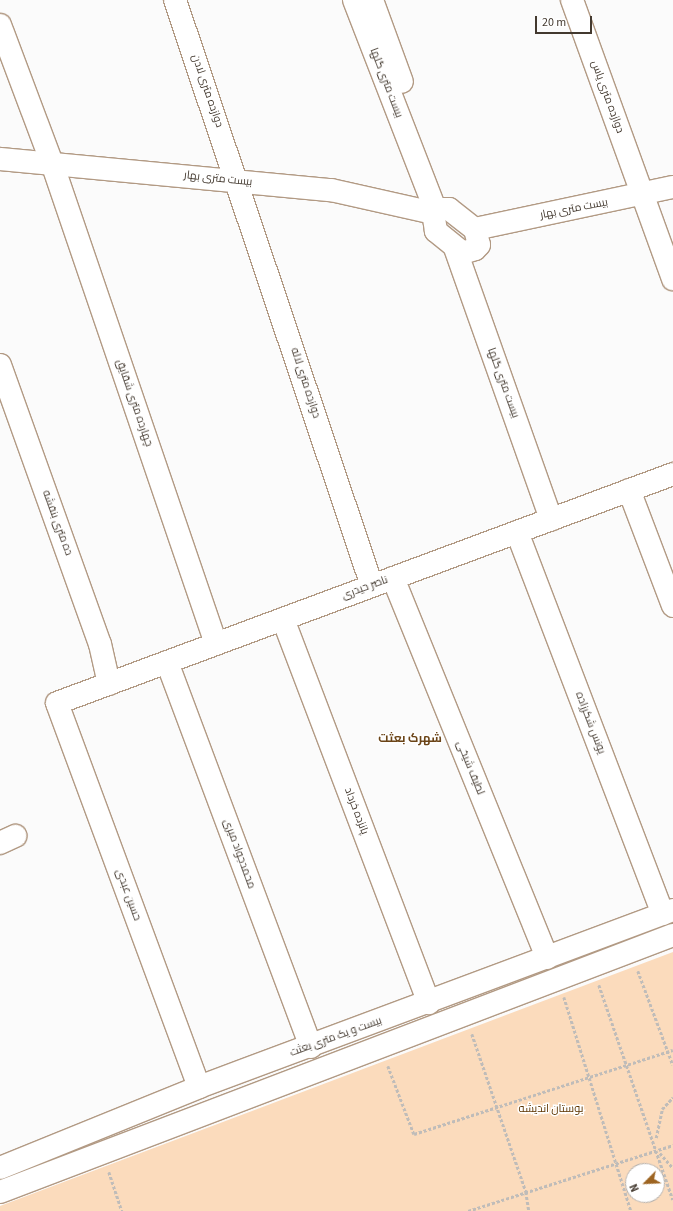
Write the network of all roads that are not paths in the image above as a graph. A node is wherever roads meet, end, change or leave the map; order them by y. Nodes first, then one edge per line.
1 (175, 0) edge
2 (354, 0) edge
3 (372, 0) edge
4 (572, 0) edge
5 (0, 25) edge
6 (0, 158) edge
7 (52, 163) junction
8 (238, 181) junction
9 (673, 187) edge
10 (642, 194) junction
11 (439, 211) junction
12 (475, 228) junction
13 (455, 248) junction
14 (673, 279) edge
15 (0, 364) edge
16 (673, 474) edge
17 (629, 490) junction
18 (551, 519) junction
19 (517, 532) junction
20 (394, 578) junction
21 (372, 586) junction
22 (673, 606) edge
23 (283, 619) junction
24 (216, 644) junction
25 (167, 662) junction
26 (109, 684) junction
27 (57, 703) joint
28 (668, 912) edge
29 (673, 935) edge
30 (547, 958) junction
31 (429, 1003) junction
32 (311, 1047) junction
33 (199, 1087) junction
34 (0, 1168) edge
35 (0, 1192) edge

1 - 8 street, دوازده متری لادن
2 - 11 street, بیست متری گلها
3 - 11 street, بیست متری گلها
4 - 10 street, دوازده متری یاس
5 - 7 street, چهارده متری شقایق
6 - 7 street, بیست متری بهار
7 - 8 street, بیست متری بهار
7 - 24 street, چهارده متری شقایق
8 - 11 street, بیست متری بهار
8 - 21 street, دوازده متری لاله
9 - 10 street, بیست متری بهار
10 - 12 street, بیست متری بهار
10 - 14 street, دوازده متری یاس
11 - 12 street
11 - 13 street
12 - 13 street
13 - 18 street, بیست متری گلها
15 - 26 street, ده متری بنفشه
16 - 17 street, ناصر حیدری
17 - 18 street, ناصر حیدری
17 - 22 street
18 - 19 street, ناصر حیدری
19 - 20 street, ناصر حیدری
19 - 28 street, یونس شکرزاده
20 - 21 street, ناصر حیدری
20 - 30 street, لطیف شیخی
21 - 23 street, ناصر حیدری
23 - 24 street, ناصر حیدری
23 - 31 street, پانزده خرداد
24 - 25 street, ناصر حیدری
25 - 26 street, ناصر حیدری
25 - 32 street, محمدجواد میری
26 - 27 street, ناصر حیدری
27 - 33 street, حسین عبدی
28 - 30 street, بیست و یک متری بعثت
29 - 35 street
30 - 31 street, بیست و یک متری بعثت
31 - 32 street, بیست و یک متری بعثت
32 - 33 street, بیست و یک متری بعثت
33 - 34 street, بیست و یک متری بعثت

